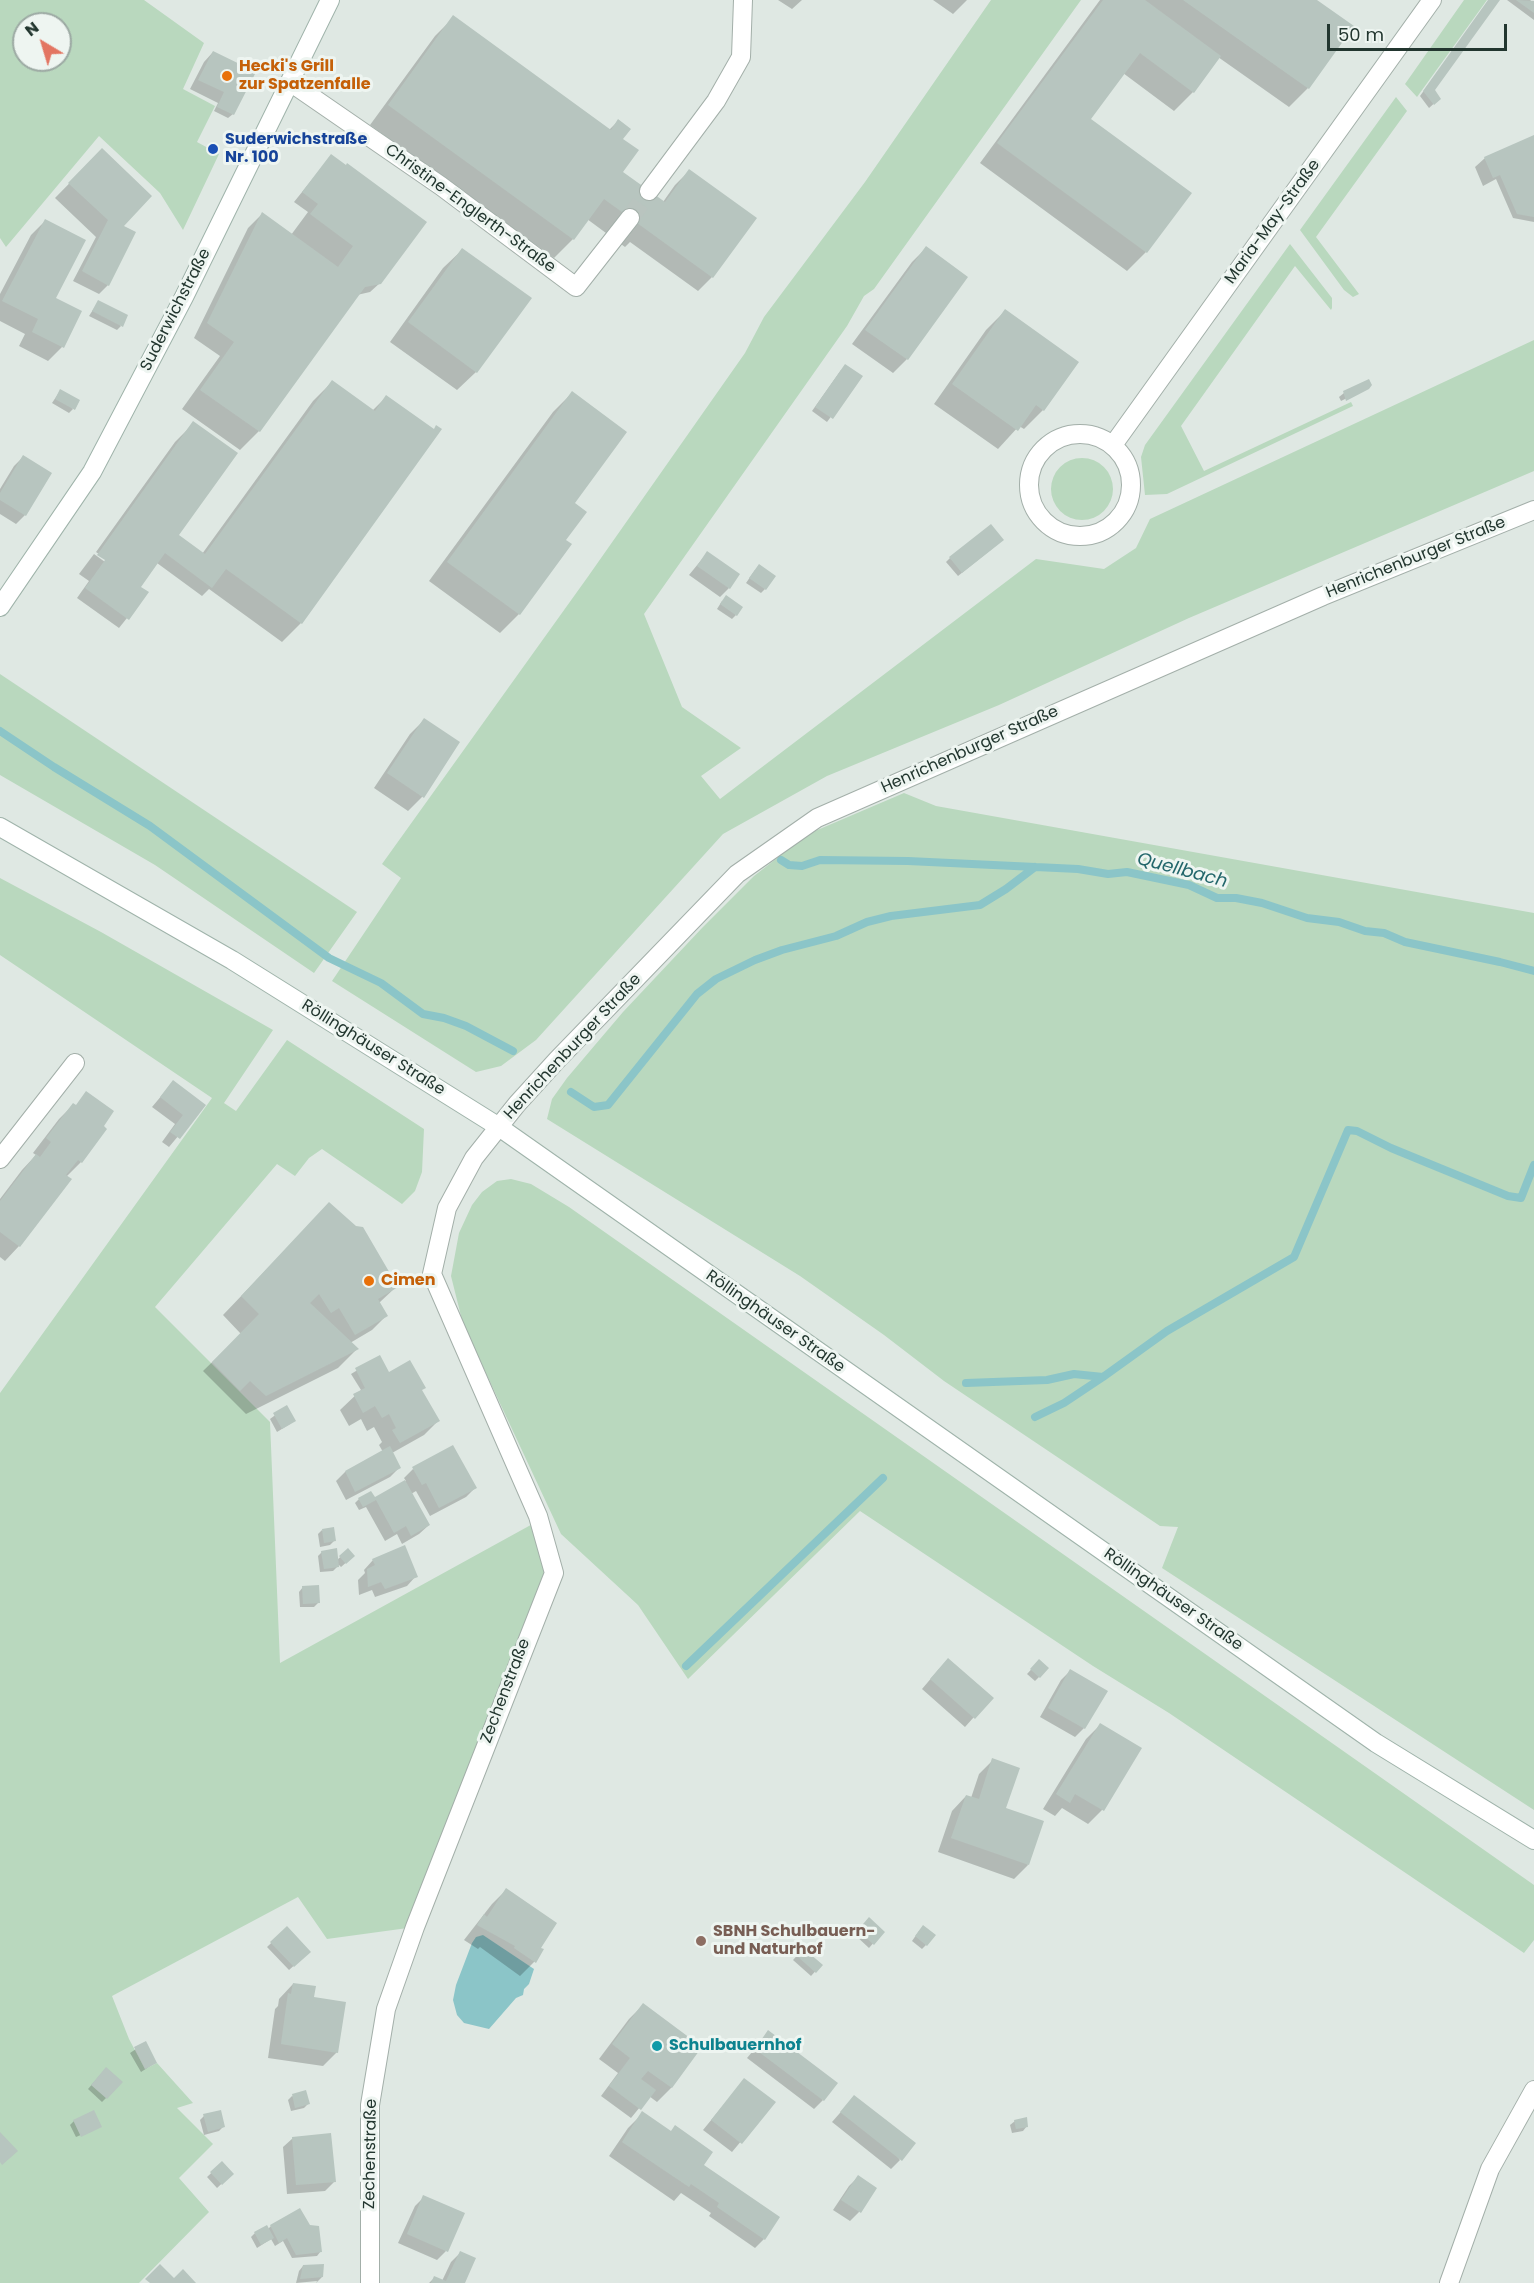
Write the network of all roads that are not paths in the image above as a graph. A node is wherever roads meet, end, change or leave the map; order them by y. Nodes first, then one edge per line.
1 (330, 0) edge
2 (743, 0) edge
3 (1432, 0) edge
4 (290, 82) junction
5 (649, 191) tunnel mouth
6 (630, 218) tunnel mouth
7 (1113, 445) junction
8 (1534, 510) edge
9 (3, 596) edge
10 (0, 827) edge
11 (75, 1063) dead end
12 (499, 1127) junction
13 (0, 1159) edge
14 (1534, 1840) edge
15 (1534, 2090) edge
16 (370, 2283) edge
17 (1449, 2283) edge

1 - 4 street, Suderwichstraße
2 - 5 street
3 - 7 street, Maria-May-Straße
4 - 6 street, Christine-Englerth-Straße
4 - 9 street, Suderwichstraße
7 - 7 street
8 - 12 street, Henrichenburger Straße
10 - 12 street, Röllinghäuser Straße
11 - 13 street
12 - 14 street, Röllinghäuser Straße
12 - 16 street, Zechenstraße
15 - 17 street

